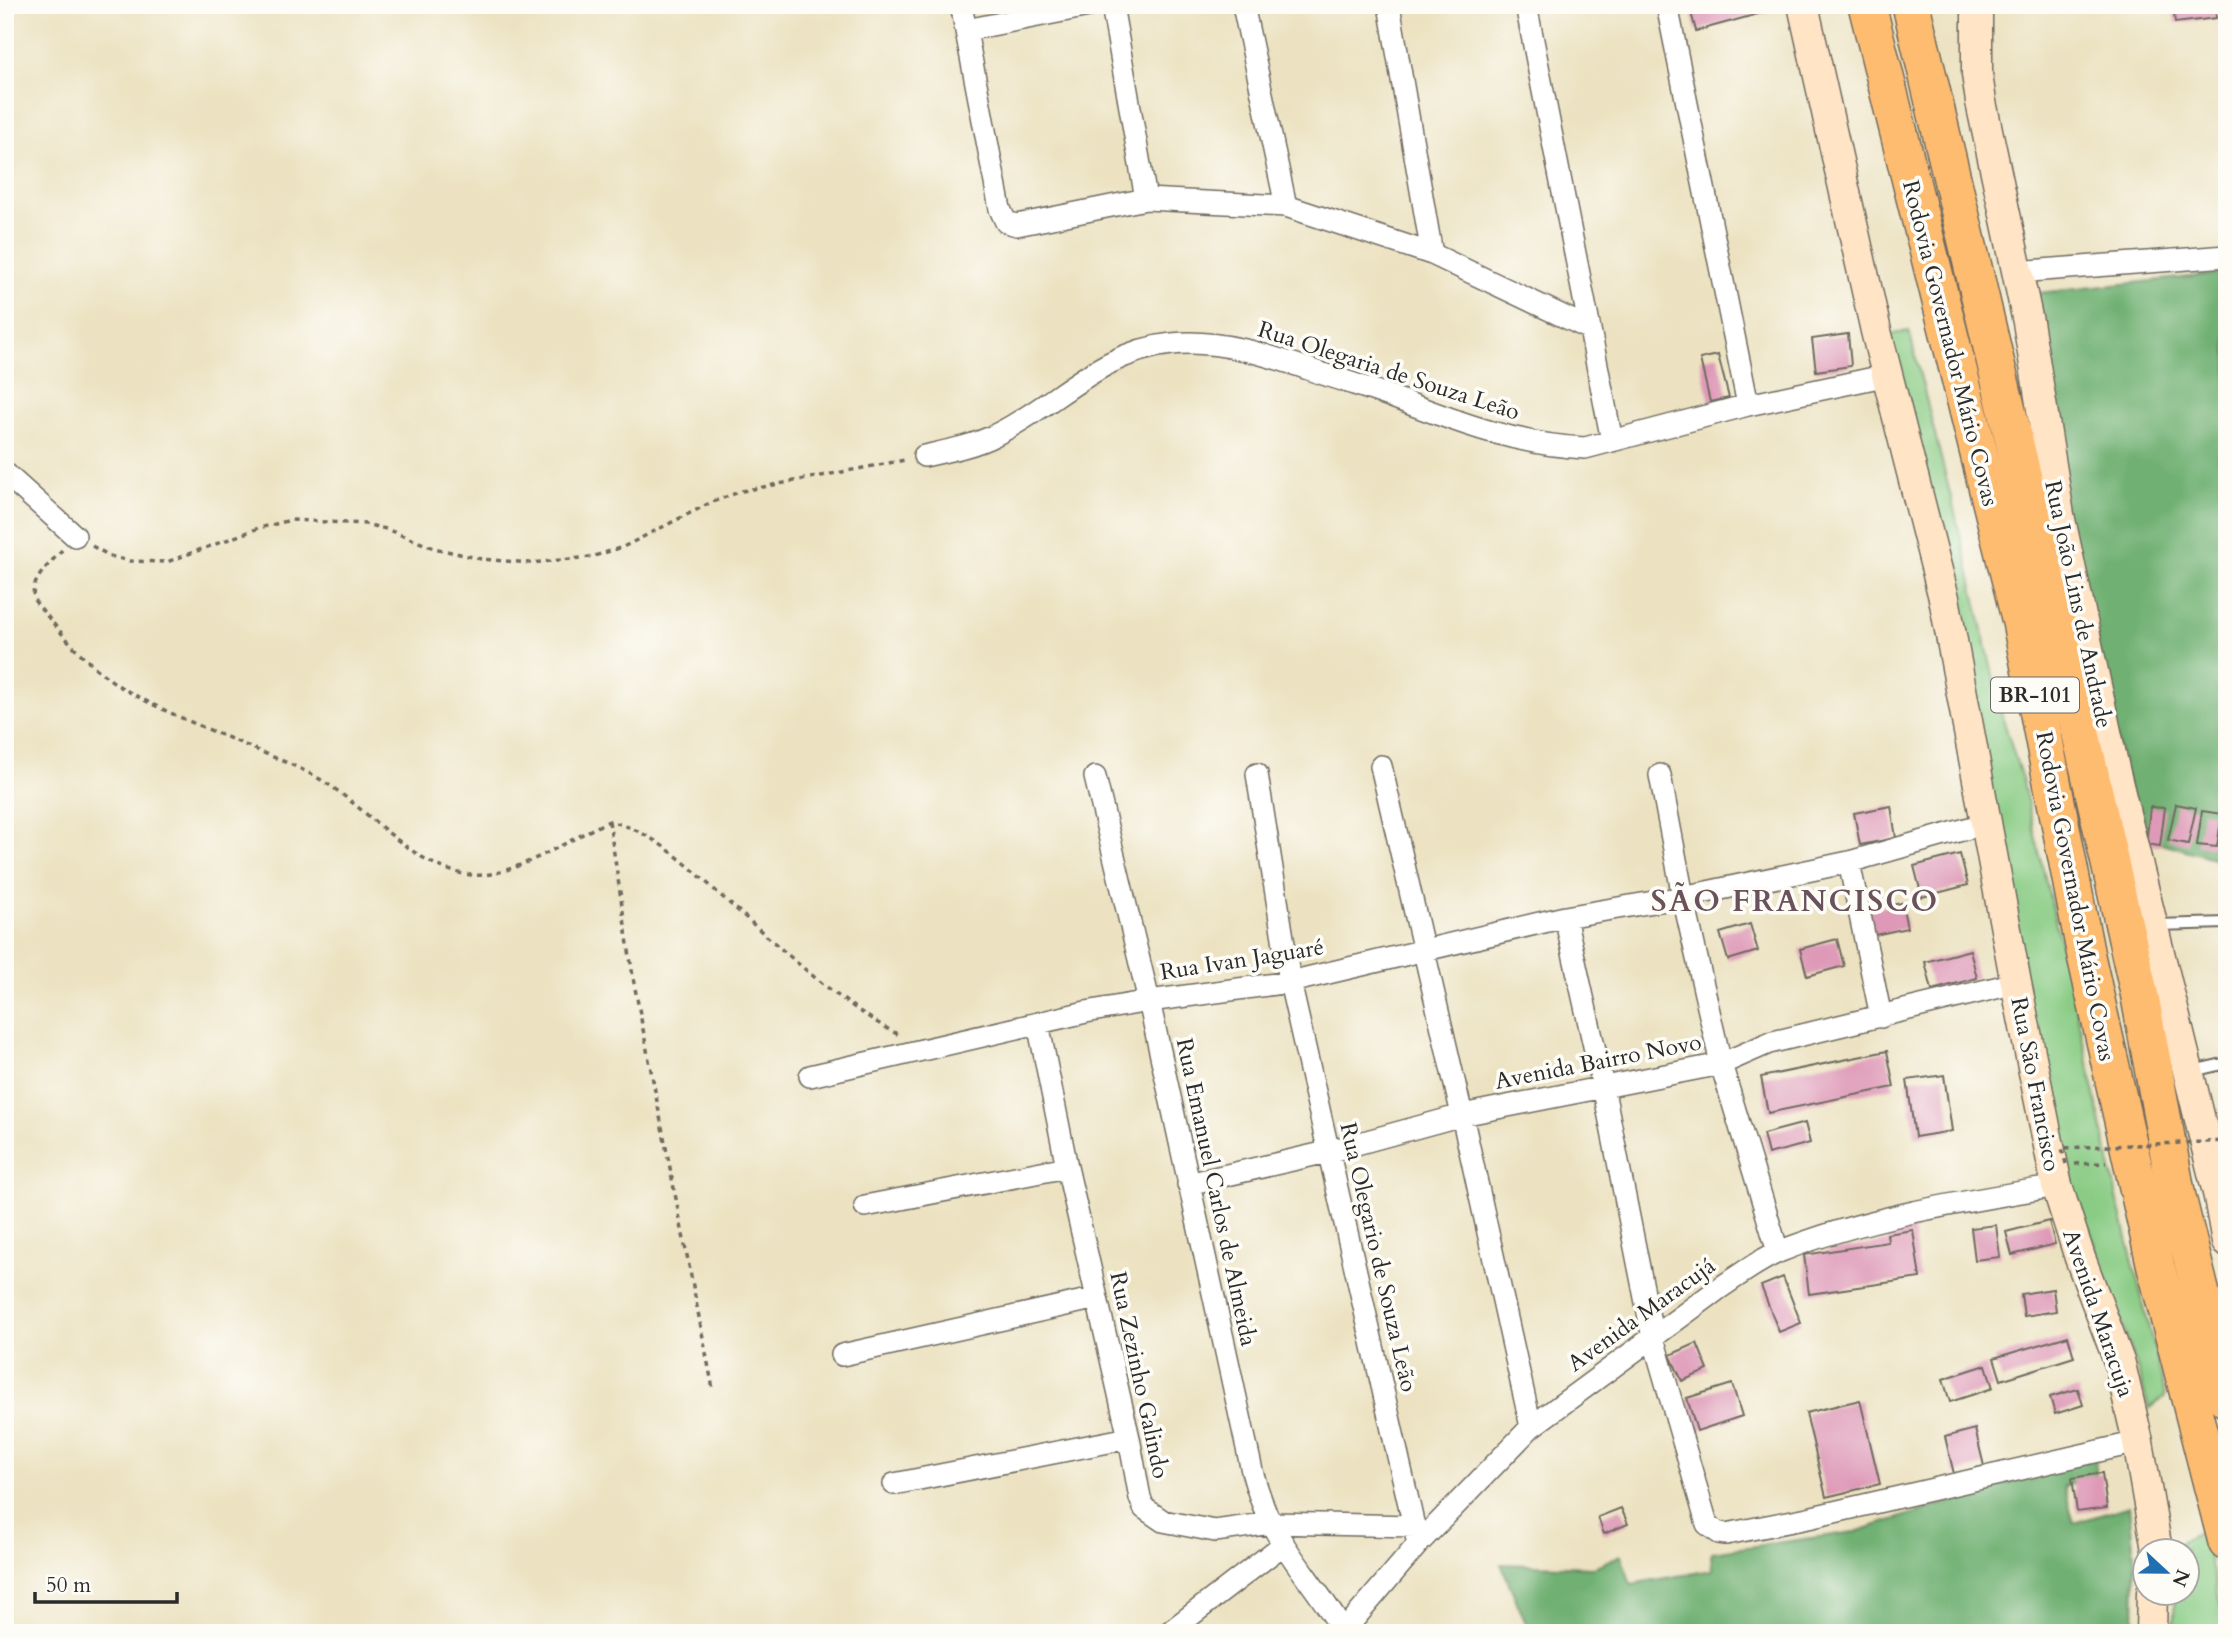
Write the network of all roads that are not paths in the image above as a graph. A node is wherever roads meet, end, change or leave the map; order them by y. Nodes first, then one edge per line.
1 (961, 5) edge
2 (1094, 5) edge
3 (1112, 5) edge
4 (1243, 5) edge
5 (1389, 5) edge
6 (1526, 5) edge
7 (1667, 5) edge
8 (1803, 5) edge
9 (1867, 5) edge
10 (1911, 5) edge
11 (1977, 5) edge
12 (966, 30) junction
13 (1146, 199) junction
14 (1286, 206) junction
15 (1432, 254) junction
16 (2227, 256) edge
17 (2016, 272) junction
18 (1590, 329) junction
19 (1888, 375) junction
20 (1748, 405) junction
21 (1612, 441) junction
22 (924, 456) road end
23 (5, 473) edge
24 (75, 536) road end
25 (1381, 766) dead end
26 (1257, 774) dead end
27 (1660, 775) dead end
28 (1095, 777) dead end
29 (1987, 823) junction
30 (1849, 862) junction
31 (1684, 897) junction
32 (1565, 917) junction
33 (2227, 923) edge
34 (2152, 925) junction
35 (1423, 952) junction
36 (1290, 982) junction
37 (2016, 983) junction
38 (1149, 1000) junction
39 (1881, 1017) junction
40 (1038, 1023) junction
41 (2227, 1063) edge
42 (1721, 1064) junction
43 (2188, 1072) junction
44 (810, 1076) dead end
45 (1603, 1086) junction
46 (1462, 1115) junction
47 (1327, 1152) junction
48 (1067, 1167) junction
49 (2061, 1175) junction
50 (1188, 1184) junction
51 (2223, 1197) edge
52 (865, 1206) dead end
53 (2227, 1242) edge
54 (1778, 1252) junction
55 (1097, 1298) junction
56 (1653, 1338) junction
57 (842, 1355) dead end
58 (2227, 1399) edge
59 (1531, 1427) junction
60 (1129, 1438) junction
61 (2138, 1442) junction
62 (894, 1484) dead end
63 (1271, 1523) junction
64 (1416, 1535) junction
65 (2155, 1536) edge
66 (2227, 1542) edge
67 (1284, 1544) junction
68 (2152, 1606) edge
69 (1343, 1632) edge
70 (1168, 1633) edge
71 (2151, 1633) edge

1 - 12 street
2 - 12 street
3 - 13 street
4 - 14 street
5 - 15 street
6 - 18 street
7 - 20 street
8 - 19 street, Rua São Francisco
9 - 66 highway, Rodovia Governador Mário Covas / BR-101
10 - 58 highway, Rodovia Governador Mário Covas / BR-101
11 - 17 street, Rua João Lins de Andrade
12 - 13 street
13 - 14 street
14 - 15 street
15 - 18 street
16 - 17 street
17 - 34 street, Rua João Lins de Andrade
18 - 21 street
19 - 20 street, Rua Olegaria de Souza Leão
19 - 29 street, Rua São Francisco
20 - 21 street, Rua Olegaria de Souza Leão
21 - 22 street, Rua Olegaria de Souza Leão
23 - 24 street
25 - 35 street
26 - 36 street, Rua Olegario de Souza Leão
27 - 31 street
28 - 38 street, Rua Emanuel Carlos de Almeida
29 - 30 street, Rua Ivan Jaguaré
29 - 37 street, Rua São Francisco
30 - 31 street, Rua Ivan Jaguaré
30 - 39 street
31 - 32 street, Rua Ivan Jaguaré
31 - 42 street
32 - 35 street, Rua Ivan Jaguaré
32 - 45 street
33 - 34 lane
34 - 43 street, Rua João Lins de Andrade
35 - 36 street, Rua Ivan Jaguaré
35 - 46 street
36 - 38 street, Rua Ivan Jaguaré
36 - 47 street, Rua Olegario de Souza Leão
37 - 39 street, Avenida Bairro Novo
37 - 49 street, Rua São Francisco
38 - 40 street, Rua Ivan Jaguaré
38 - 50 street, Rua Emanuel Carlos de Almeida
39 - 42 street, Avenida Bairro Novo
40 - 44 street, Rua Ivan Jaguaré
40 - 48 street, Rua Zezinho Galindo
41 - 43 lane
42 - 45 street, Avenida Bairro Novo
42 - 54 street
43 - 51 street, Rua João Lins de Andrade
45 - 46 street, Avenida Bairro Novo
45 - 56 street
46 - 47 street, Avenida Bairro Novo
46 - 59 street
47 - 50 street, Avenida Bairro Novo
47 - 64 street, Rua Olegario de Souza Leão
48 - 52 street
48 - 55 street, Rua Zezinho Galindo
49 - 54 street, Avenida Maracujá
49 - 61 street, Avenida Maracuja
50 - 63 street, Rua Emanuel Carlos de Almeida
51 - 53 street, Rua João Lins de Andrade
54 - 56 street, Avenida Maracujá
55 - 57 street
55 - 60 street, Rua Zezinho Galindo
56 - 59 street, Avenida Maracujá
56 - 61 street
59 - 64 street, Avenida Maracujá
60 - 62 street
60 - 63 street, Rua Zezinho Galindo
61 - 65 street, Avenida Maracuja
63 - 64 street, Rua Zezinho Galindo
63 - 67 street, Rua Emanuel Carlos de Almeida
64 - 69 street, Avenida Maracujá
67 - 69 street, Rua Emanuel Carlos de Almeida
67 - 70 street
68 - 71 street

